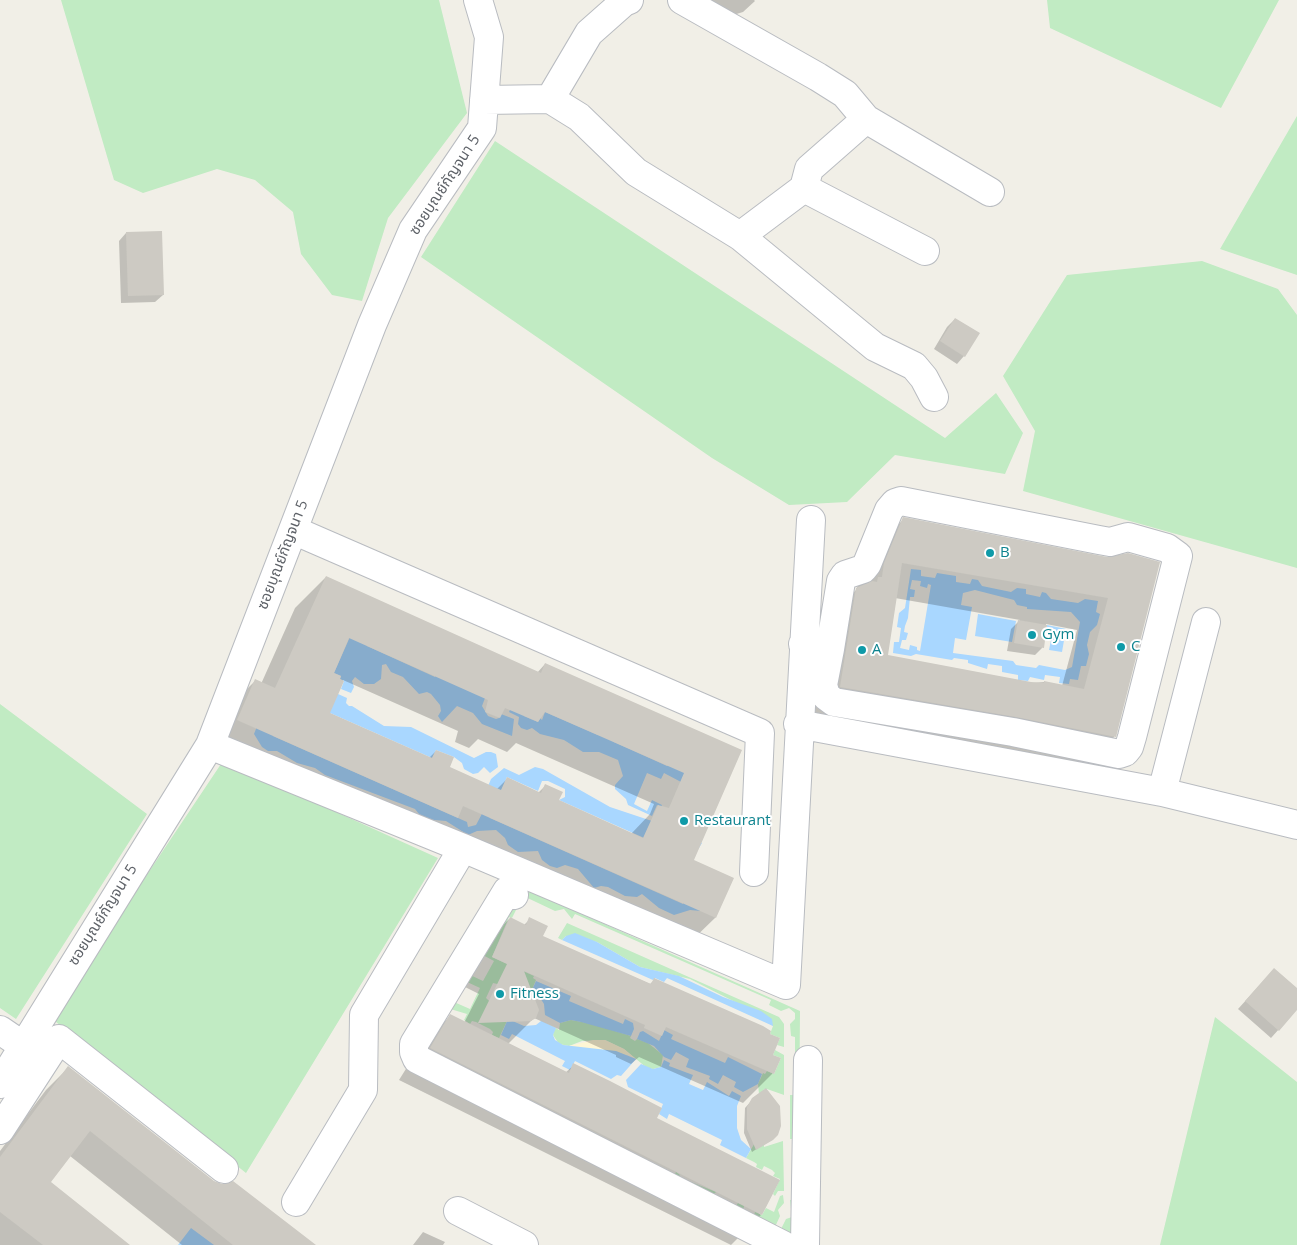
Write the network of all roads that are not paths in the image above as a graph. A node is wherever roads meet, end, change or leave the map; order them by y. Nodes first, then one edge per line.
1 (478, 0) edge
2 (629, 0) edge
3 (682, 0) edge
4 (550, 99) junction
5 (484, 100) junction
6 (866, 119) junction
7 (804, 188) junction
8 (990, 192) dead end
9 (740, 236) junction
10 (925, 251) dead end
11 (934, 397) dead end
12 (811, 520) dead end
13 (293, 530) junction
14 (1206, 622) dead end
15 (803, 644) junction
16 (830, 649) junction
17 (798, 724) junction
18 (210, 745) junction
19 (1162, 792) junction
20 (1297, 824) edge
21 (463, 848) junction
22 (754, 872) dead end
23 (512, 886) junction
24 (0, 1030) edge
25 (22, 1045) junction
26 (808, 1060) dead end
27 (0, 1084) edge
28 (0, 1130) edge
29 (224, 1169) dead end
30 (296, 1202) dead end
31 (458, 1212) dead end
32 (524, 1245) edge
33 (783, 1245) edge
34 (805, 1245) edge

1 - 5 street, ซอยบุณย์กัญจนา 5
2 - 4 street
3 - 6 street
4 - 5 street
4 - 9 street
5 - 13 street, ซอยบุณย์กัญจนา 5
6 - 7 street
6 - 8 street
7 - 9 street
7 - 10 street
9 - 11 street
12 - 15 street
13 - 18 street, ซอยบุณย์กัญจนา 5
13 - 22 street
14 - 19 street
15 - 16 street
15 - 17 street
16 - 16 street
17 - 19 street
17 - 23 street
18 - 21 street
18 - 25 street, ซอยบุณย์กัญจนา 5
19 - 20 street
21 - 23 street
21 - 30 street
23 - 33 street
24 - 25 street
25 - 27 street, ซอยบุณย์กัญจนา 5
26 - 34 street
28 - 29 street
31 - 32 street

